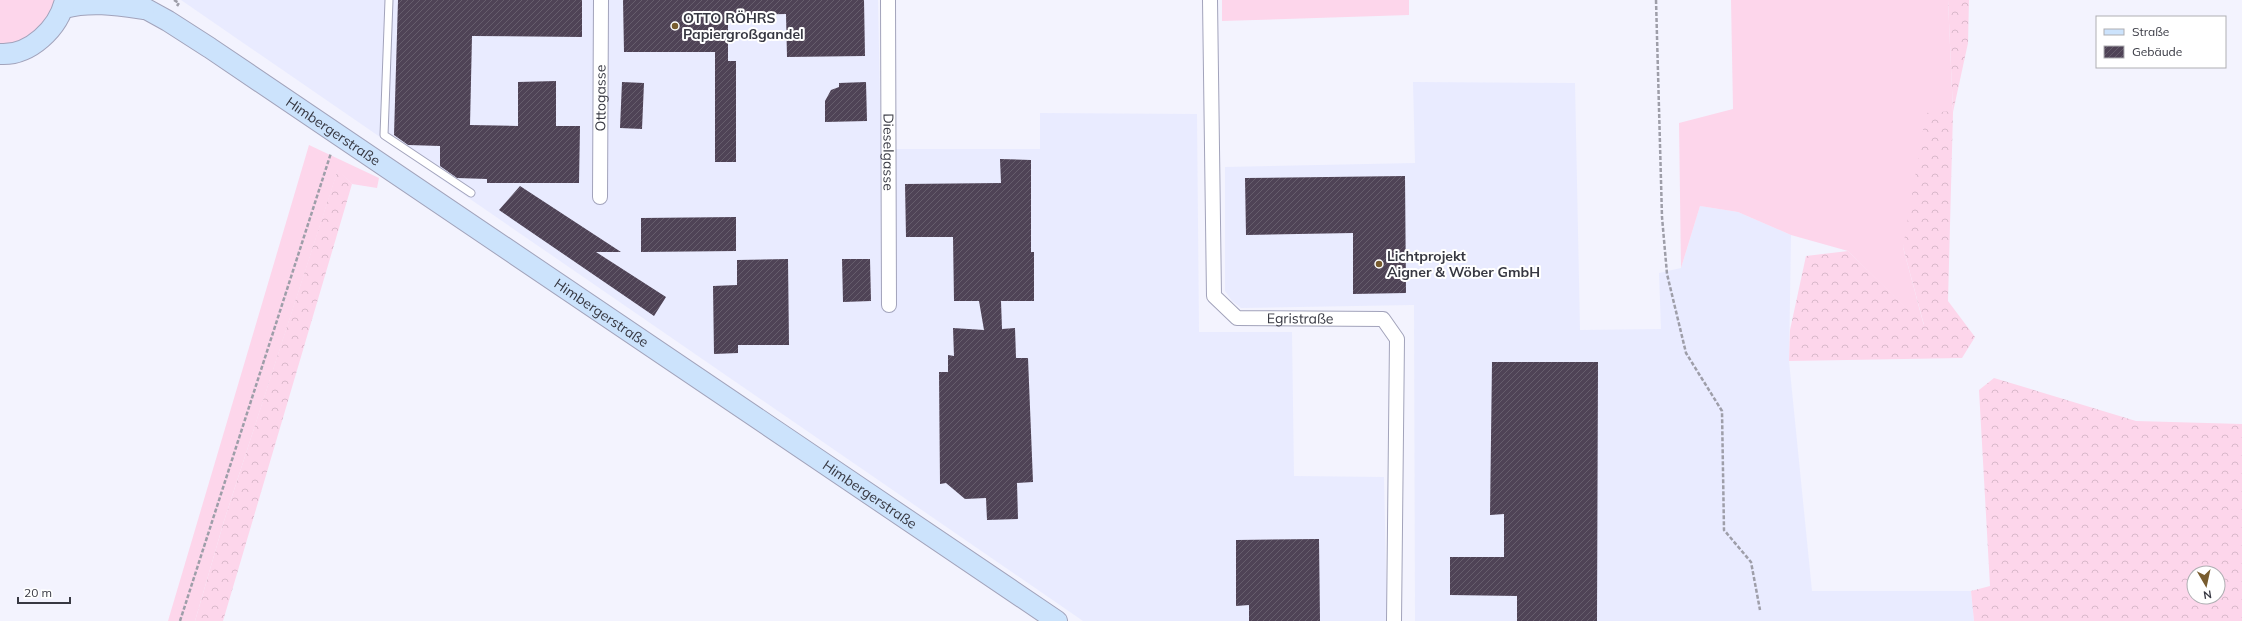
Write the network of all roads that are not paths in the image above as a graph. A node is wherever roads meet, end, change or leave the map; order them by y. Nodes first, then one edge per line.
1 (389, 0) edge
2 (601, 0) edge
3 (888, 0) edge
4 (1210, 0) edge
5 (65, 4) edge
6 (137, 4) edge
7 (0, 54) edge
8 (471, 193) dead end
9 (600, 197) dead end
10 (889, 305) dead end
11 (1057, 621) edge
12 (1394, 621) edge

1 - 8 lane
2 - 9 street, Ottogasse
3 - 10 street, Dieselgasse
4 - 12 street, Egristraße
5 - 6 street, Himbergerstraße
5 - 7 street
6 - 11 street, Himbergerstraße

